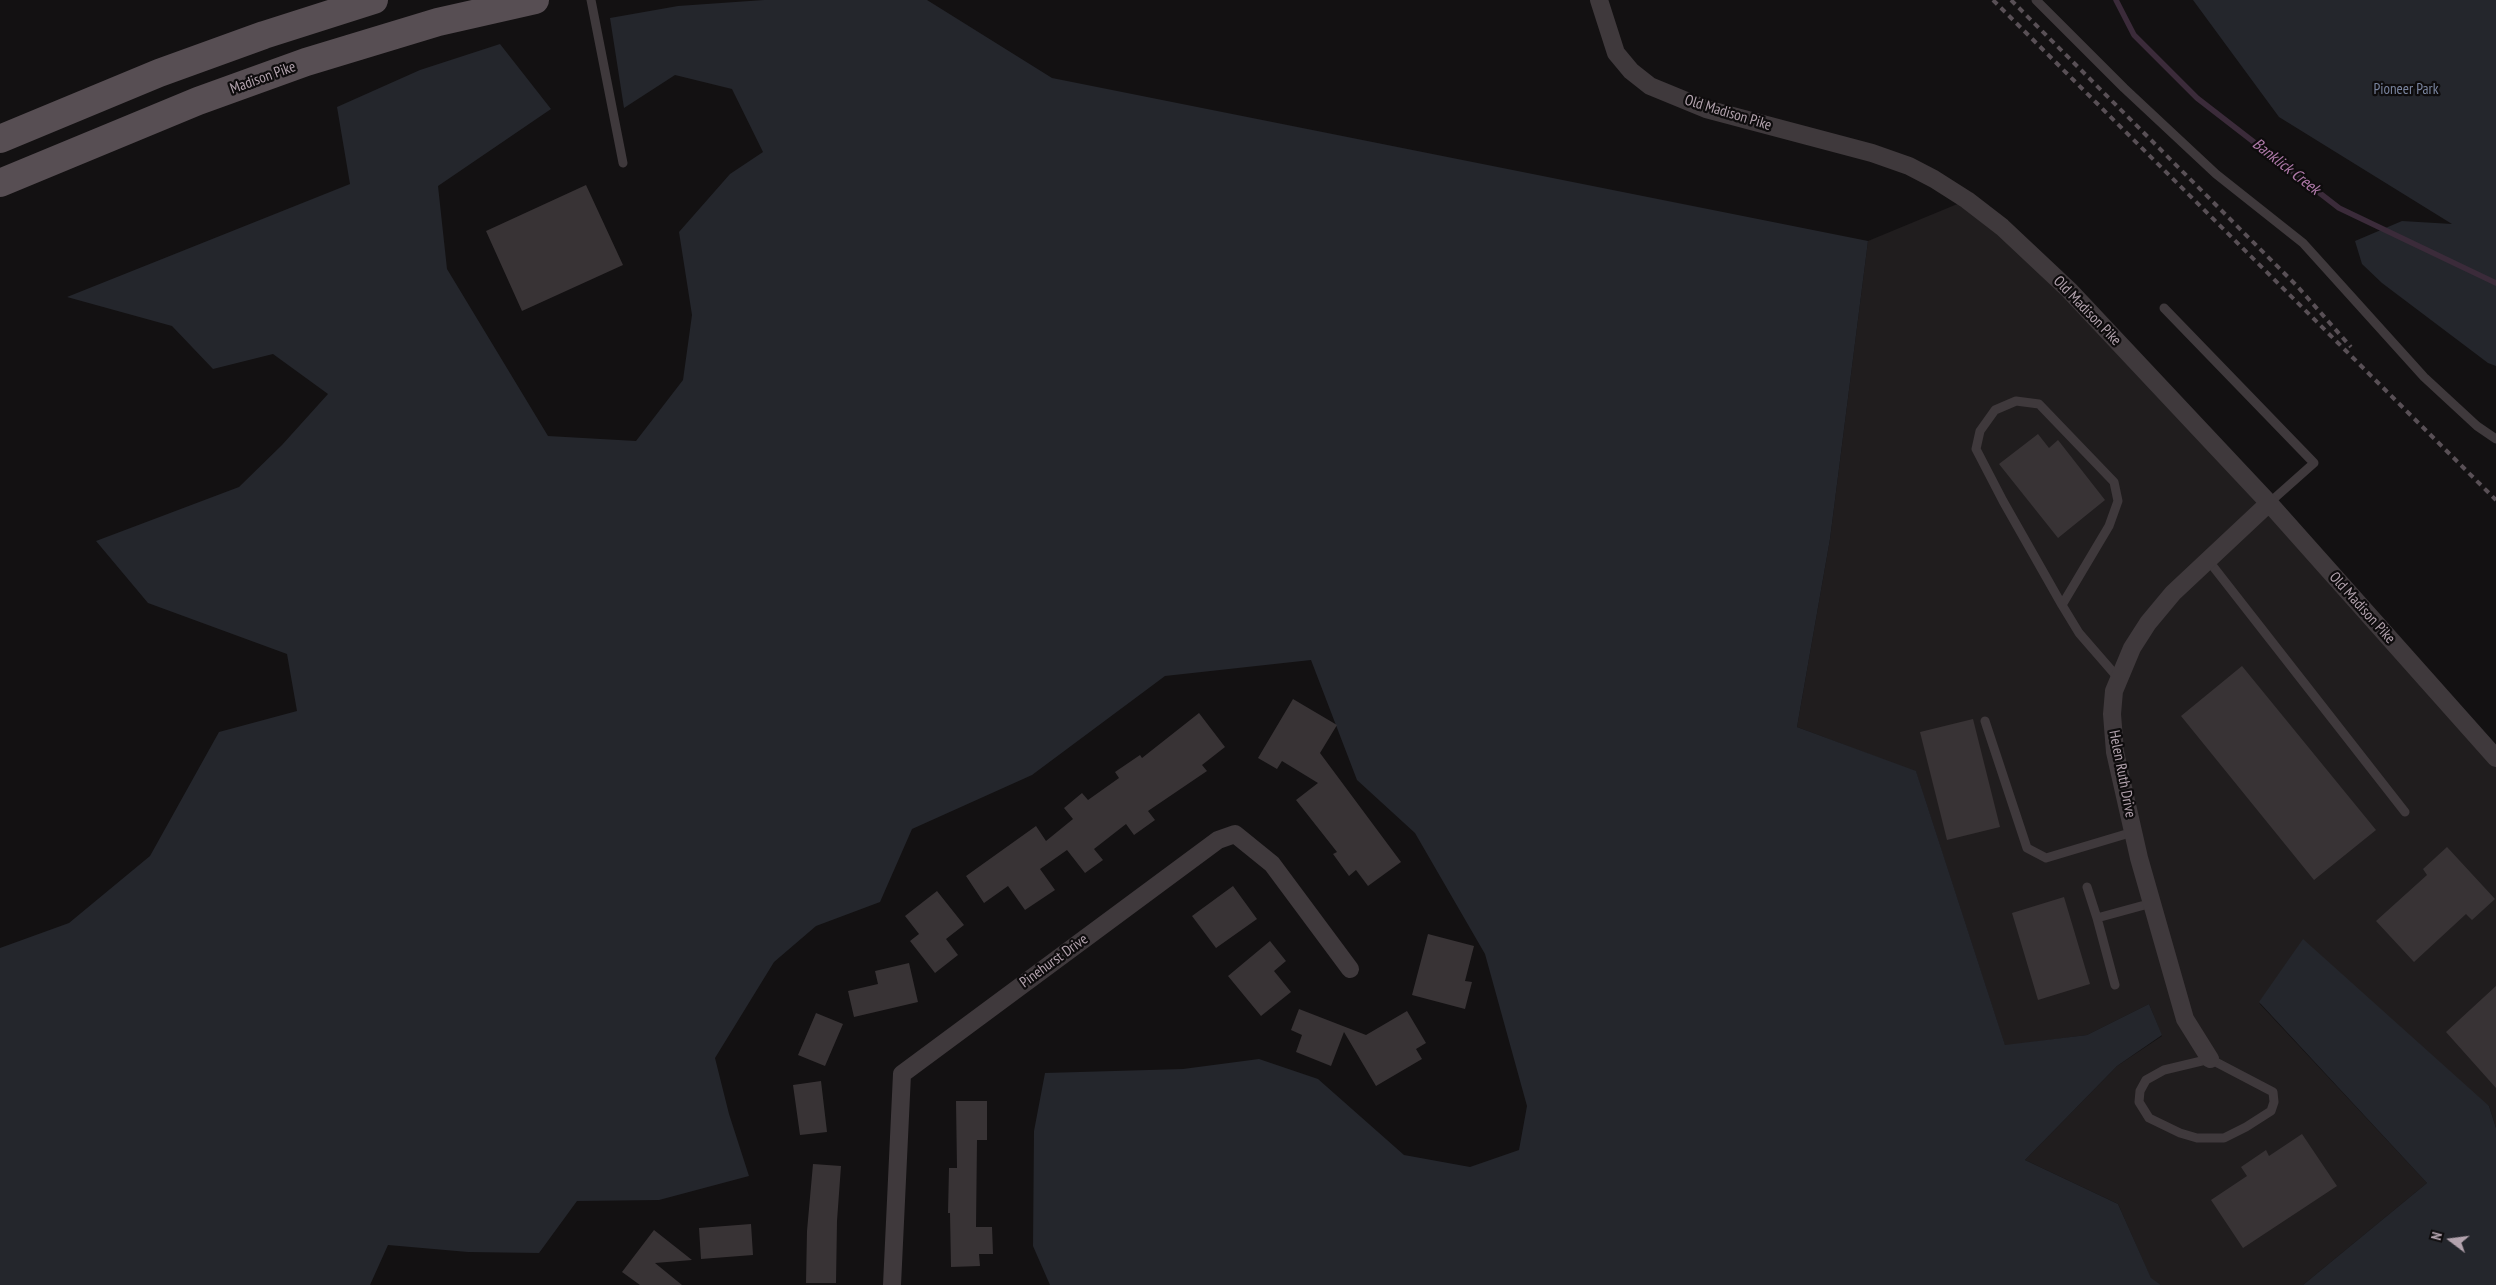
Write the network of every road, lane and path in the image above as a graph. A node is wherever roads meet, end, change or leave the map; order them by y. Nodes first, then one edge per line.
1 (374, 0) edge
2 (534, 0) edge
3 (591, 0) edge
4 (1599, 0) edge
5 (2036, 0) edge
6 (0, 139) edge
7 (623, 163) dead end
8 (0, 183) edge
9 (2164, 308) dead end
10 (2496, 440) edge
11 (2268, 503) junction
12 (2208, 560) junction
13 (2062, 605) junction
14 (2119, 679) junction
15 (1985, 721) dead end
16 (2496, 758) edge
17 (2405, 812) dead end
18 (2134, 832) junction
19 (2087, 886) dead end
20 (2152, 903) junction
21 (2097, 918) junction
22 (1350, 969) dead end
23 (2115, 985) dead end
24 (2210, 1059) junction
25 (892, 1285) edge

1 - 6 main road
2 - 8 main road, Madison Pike
3 - 7 lane
4 - 11 street, Old Madison Pike
5 - 10 lane
9 - 11 lane
11 - 12 street, Helen Ruth Drive
11 - 16 street, Old Madison Pike
12 - 14 street, Helen Ruth Drive
12 - 17 lane
13 - 13 lane
13 - 14 lane
14 - 18 street, Helen Ruth Drive
15 - 18 lane
18 - 20 street, Helen Ruth Drive
19 - 21 lane
20 - 21 lane
20 - 24 street, Helen Ruth Drive
21 - 23 lane
22 - 25 street, Pinehurst Drive
24 - 24 lane

